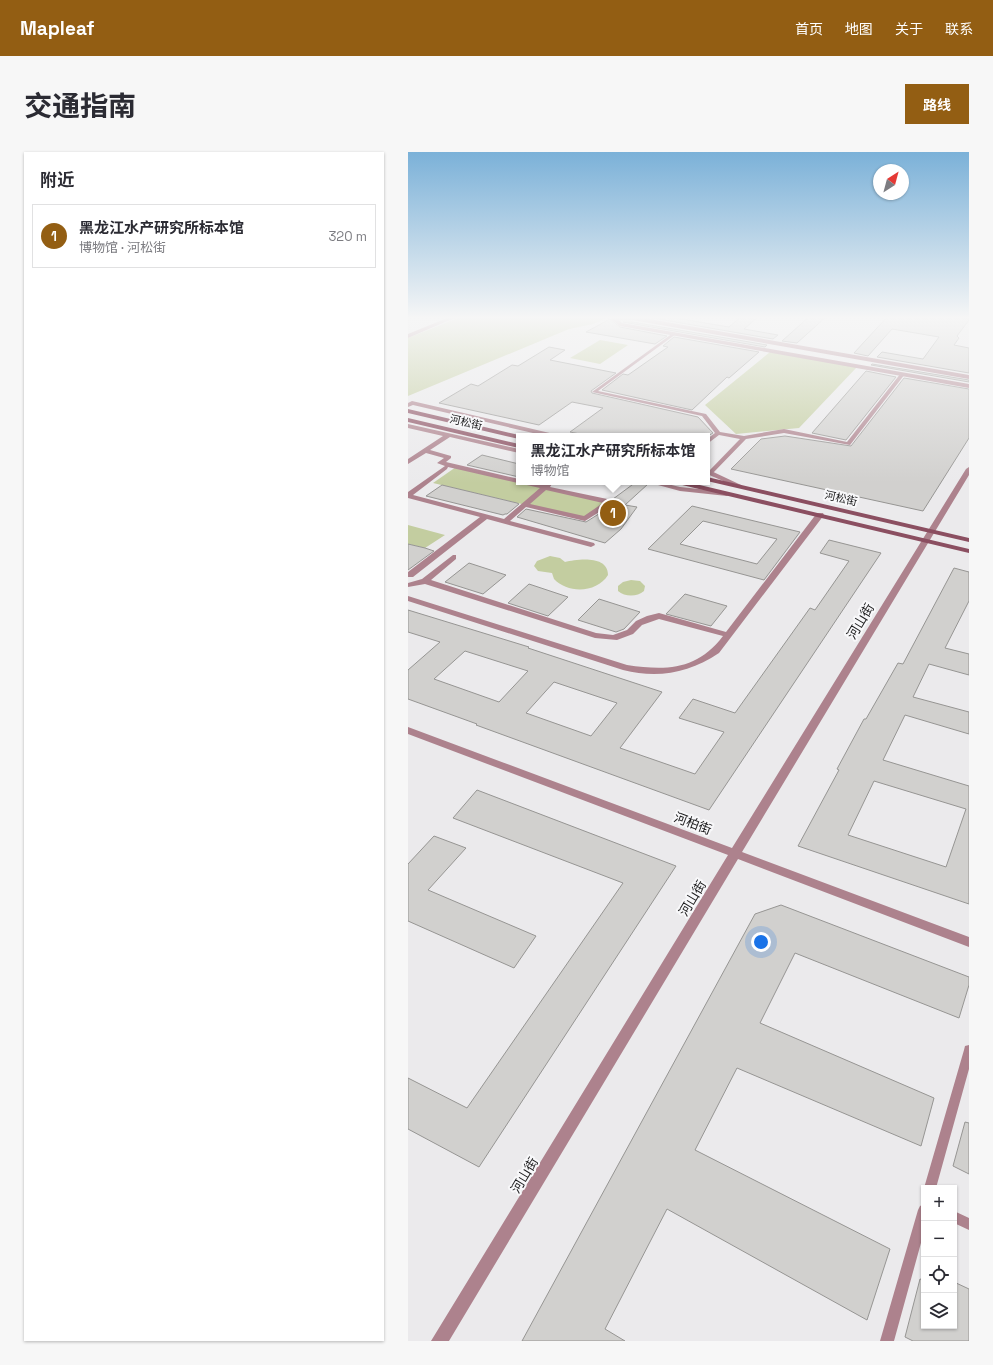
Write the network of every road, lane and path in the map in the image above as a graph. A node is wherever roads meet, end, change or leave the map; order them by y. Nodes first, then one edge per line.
1 (622, 371) edge
2 (889, 371) edge
3 (938, 371) edge
4 (903, 374) junction
5 (969, 377) edge
6 (969, 386) edge
7 (410, 404) edge
8 (408, 412) edge
9 (408, 420) edge
10 (408, 426) edge
11 (540, 433) edge
12 (718, 433) junction
13 (449, 435) junction
14 (516, 436) edge
15 (744, 438) junction
16 (710, 440) edge
17 (516, 445) edge
18 (516, 450) edge
19 (424, 452) junction
20 (408, 462) edge
21 (445, 468) dead end
22 (710, 470) edge
23 (969, 470) edge
24 (710, 472) edge
25 (710, 480) edge
26 (516, 481) edge
27 (535, 485) edge
28 (548, 485) edge
29 (663, 485) edge
30 (692, 485) edge
31 (739, 486) junction
32 (545, 487) junction
33 (733, 494) junction
34 (408, 495) edge
35 (526, 505) junction
36 (820, 516) junction
37 (485, 517) junction
38 (505, 522) junction
39 (928, 535) junction
40 (969, 540) edge
41 (591, 545) dead end
42 (969, 551) edge
43 (453, 557) dead end
44 (408, 574) edge
45 (425, 581) junction
46 (408, 585) edge
47 (408, 598) edge
48 (729, 635) junction
49 (408, 730) edge
50 (735, 854) junction
51 (969, 942) edge
52 (969, 1050) edge
53 (931, 1185) edge
54 (957, 1218) edge
55 (921, 1221) edge
56 (969, 1224) edge
57 (439, 1341) edge
58 (887, 1341) edge

1 - 12 lane
2 - 4 street
3 - 5 street
4 - 6 street
4 - 15 lane
7 - 11 street
8 - 14 main road, 河松街
9 - 17 main road, 河松街
10 - 13 street
12 - 15 lane
12 - 16 lane
13 - 18 street
13 - 19 street
15 - 22 lane
19 - 20 street
19 - 26 street
21 - 34 street
23 - 39 street, 河山街
24 - 31 street
25 - 31 main road, 河松街
27 - 32 street
28 - 32 street
29 - 33 street
30 - 33 main road
31 - 39 main road, 河松街
32 - 35 street
32 - 35 street
33 - 36 main road
34 - 37 street
35 - 38 street
36 - 39 main road
36 - 48 street
37 - 38 street
37 - 44 street
38 - 41 street
39 - 40 main road, 河松街
39 - 42 main road
39 - 50 street, 河山街
43 - 45 street
45 - 46 street
45 - 48 street
47 - 48 street
49 - 50 street, 河柏街
50 - 51 street, 河柏街
50 - 57 street, 河山街
52 - 53 lane
54 - 56 lane
55 - 58 lane

